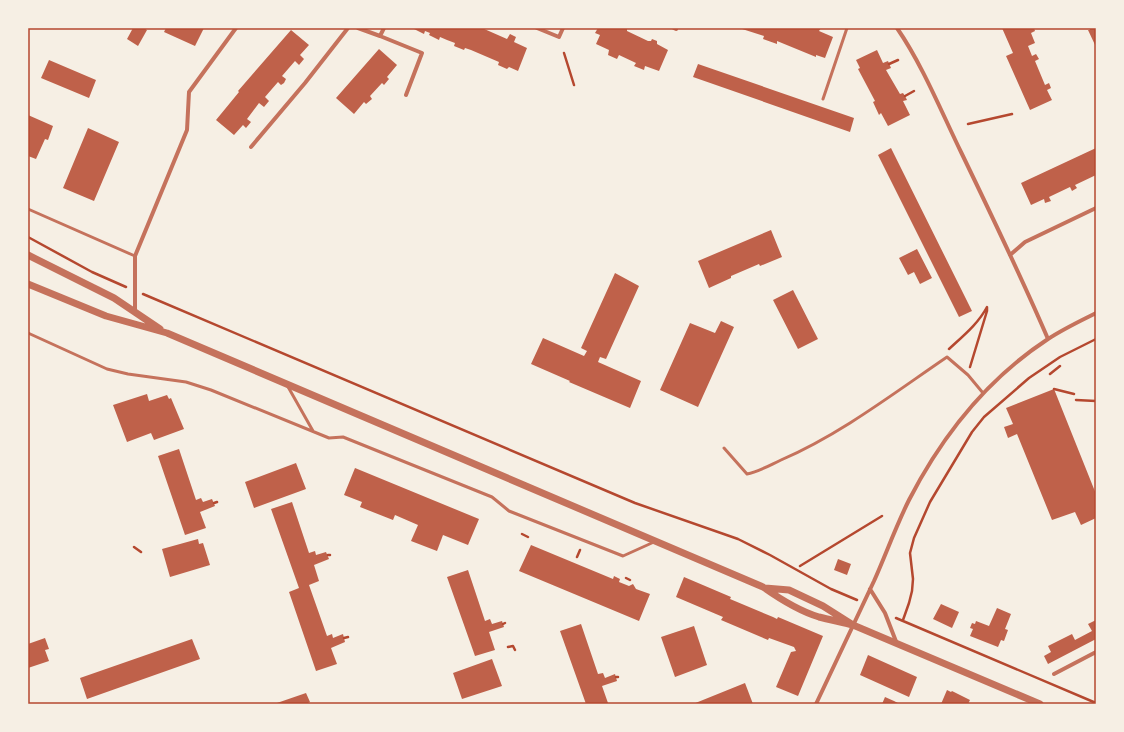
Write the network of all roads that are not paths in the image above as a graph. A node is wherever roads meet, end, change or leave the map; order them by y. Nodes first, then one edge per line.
1 (236, 28) edge
2 (348, 28) edge
3 (358, 28) edge
4 (384, 28) edge
5 (537, 28) edge
6 (564, 28) edge
7 (847, 28) edge
8 (897, 28) edge
9 (380, 36) junction
10 (406, 95) dead end
11 (823, 100) dead end
12 (251, 147) dead end
13 (1096, 208) edge
14 (28, 209) edge
15 (28, 255) edge
16 (1010, 255) junction
17 (135, 256) junction
18 (28, 284) edge
19 (135, 312) junction
20 (1096, 313) edge
21 (28, 333) edge
22 (167, 333) junction
23 (1048, 339) junction
24 (286, 384) junction
25 (983, 394) junction
26 (314, 431) junction
27 (724, 448) dead end
28 (656, 541) junction
29 (763, 587) junction
30 (870, 589) junction
31 (853, 625) junction
32 (898, 644) junction
33 (1096, 652) edge
34 (1054, 674) dead end
35 (816, 704) edge
36 (1040, 704) edge

1 - 17 street
2 - 12 street
3 - 9 street
4 - 9 street
5 - 6 street
7 - 11 lane
8 - 16 street
9 - 10 street
13 - 16 street
14 - 17 lane
15 - 19 street
16 - 23 street
17 - 19 street
18 - 22 street
19 - 22 street
20 - 23 street
21 - 26 lane
22 - 24 street
23 - 25 street
24 - 26 lane
24 - 28 street
25 - 27 lane
25 - 30 street
26 - 28 lane
28 - 29 street
29 - 31 street
29 - 31 street
30 - 31 street
30 - 32 street
31 - 32 street
31 - 35 street
32 - 36 street
33 - 34 street

